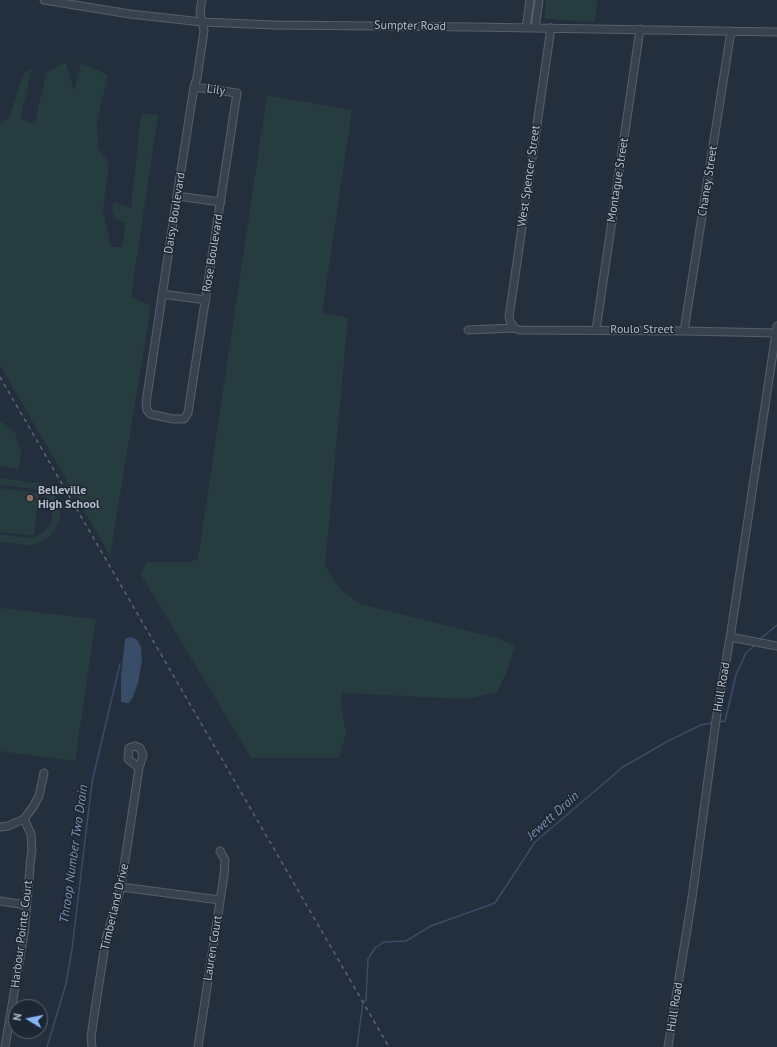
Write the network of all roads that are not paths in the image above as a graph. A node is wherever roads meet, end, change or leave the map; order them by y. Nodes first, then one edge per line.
1 (44, 0) edge
2 (202, 0) edge
3 (530, 0) edge
4 (539, 0) edge
5 (202, 22) junction
6 (526, 28) junction
7 (535, 28) junction
8 (551, 28) junction
9 (640, 29) junction
10 (731, 31) junction
11 (777, 32) edge
12 (194, 87) junction
13 (238, 93) joint
14 (177, 196) junction
15 (221, 202) junction
16 (162, 294) junction
17 (206, 300) junction
18 (512, 326) junction
19 (776, 329) edge
20 (468, 330) dead end
21 (596, 330) junction
22 (684, 330) junction
23 (188, 413) joint
24 (730, 637) junction
25 (777, 646) edge
26 (139, 768) dead end
27 (44, 774) dead end
28 (24, 818) junction
29 (0, 827) edge
30 (220, 851) dead end
31 (121, 887) junction
32 (220, 900) junction
33 (0, 901) edge
34 (26, 905) junction
35 (5, 1047) edge
36 (92, 1047) edge
37 (198, 1047) edge
38 (668, 1047) edge

1 - 5 street, Sumpter Road
2 - 5 street, Daisy Boulevard
3 - 6 street
4 - 7 street
5 - 6 street, Sumpter Road
5 - 12 street, Daisy Boulevard
6 - 7 street, Sumpter Road
7 - 8 street, Sumpter Road
8 - 9 street, Sumpter Road
8 - 18 street, West Spencer Street
9 - 10 street, Sumpter Road
9 - 21 street, Montague Street
10 - 11 street, Sumpter Road
10 - 22 street, Chaney Street
12 - 13 street, Lily
12 - 14 street, Daisy Boulevard
13 - 15 street, Rose Boulevard
14 - 15 street
14 - 16 street, Daisy Boulevard
15 - 17 street, Rose Boulevard
16 - 17 street
16 - 23 street, Daisy Boulevard
17 - 23 street, Rose Boulevard
18 - 20 street, Roulo Street
18 - 21 street, Roulo Street
19 - 22 street, Roulo Street
19 - 24 street, Hull Road
21 - 22 street, Roulo Street
24 - 25 street
24 - 38 street, Hull Road
26 - 31 street, Timberland Drive
27 - 28 street
28 - 29 street
28 - 34 street, Harbour Pointe Court
30 - 32 street, Lauren Court
31 - 32 street
31 - 36 street, Timberland Drive
32 - 37 street, Lauren Court
33 - 34 street
34 - 35 street, Harbour Pointe Court

